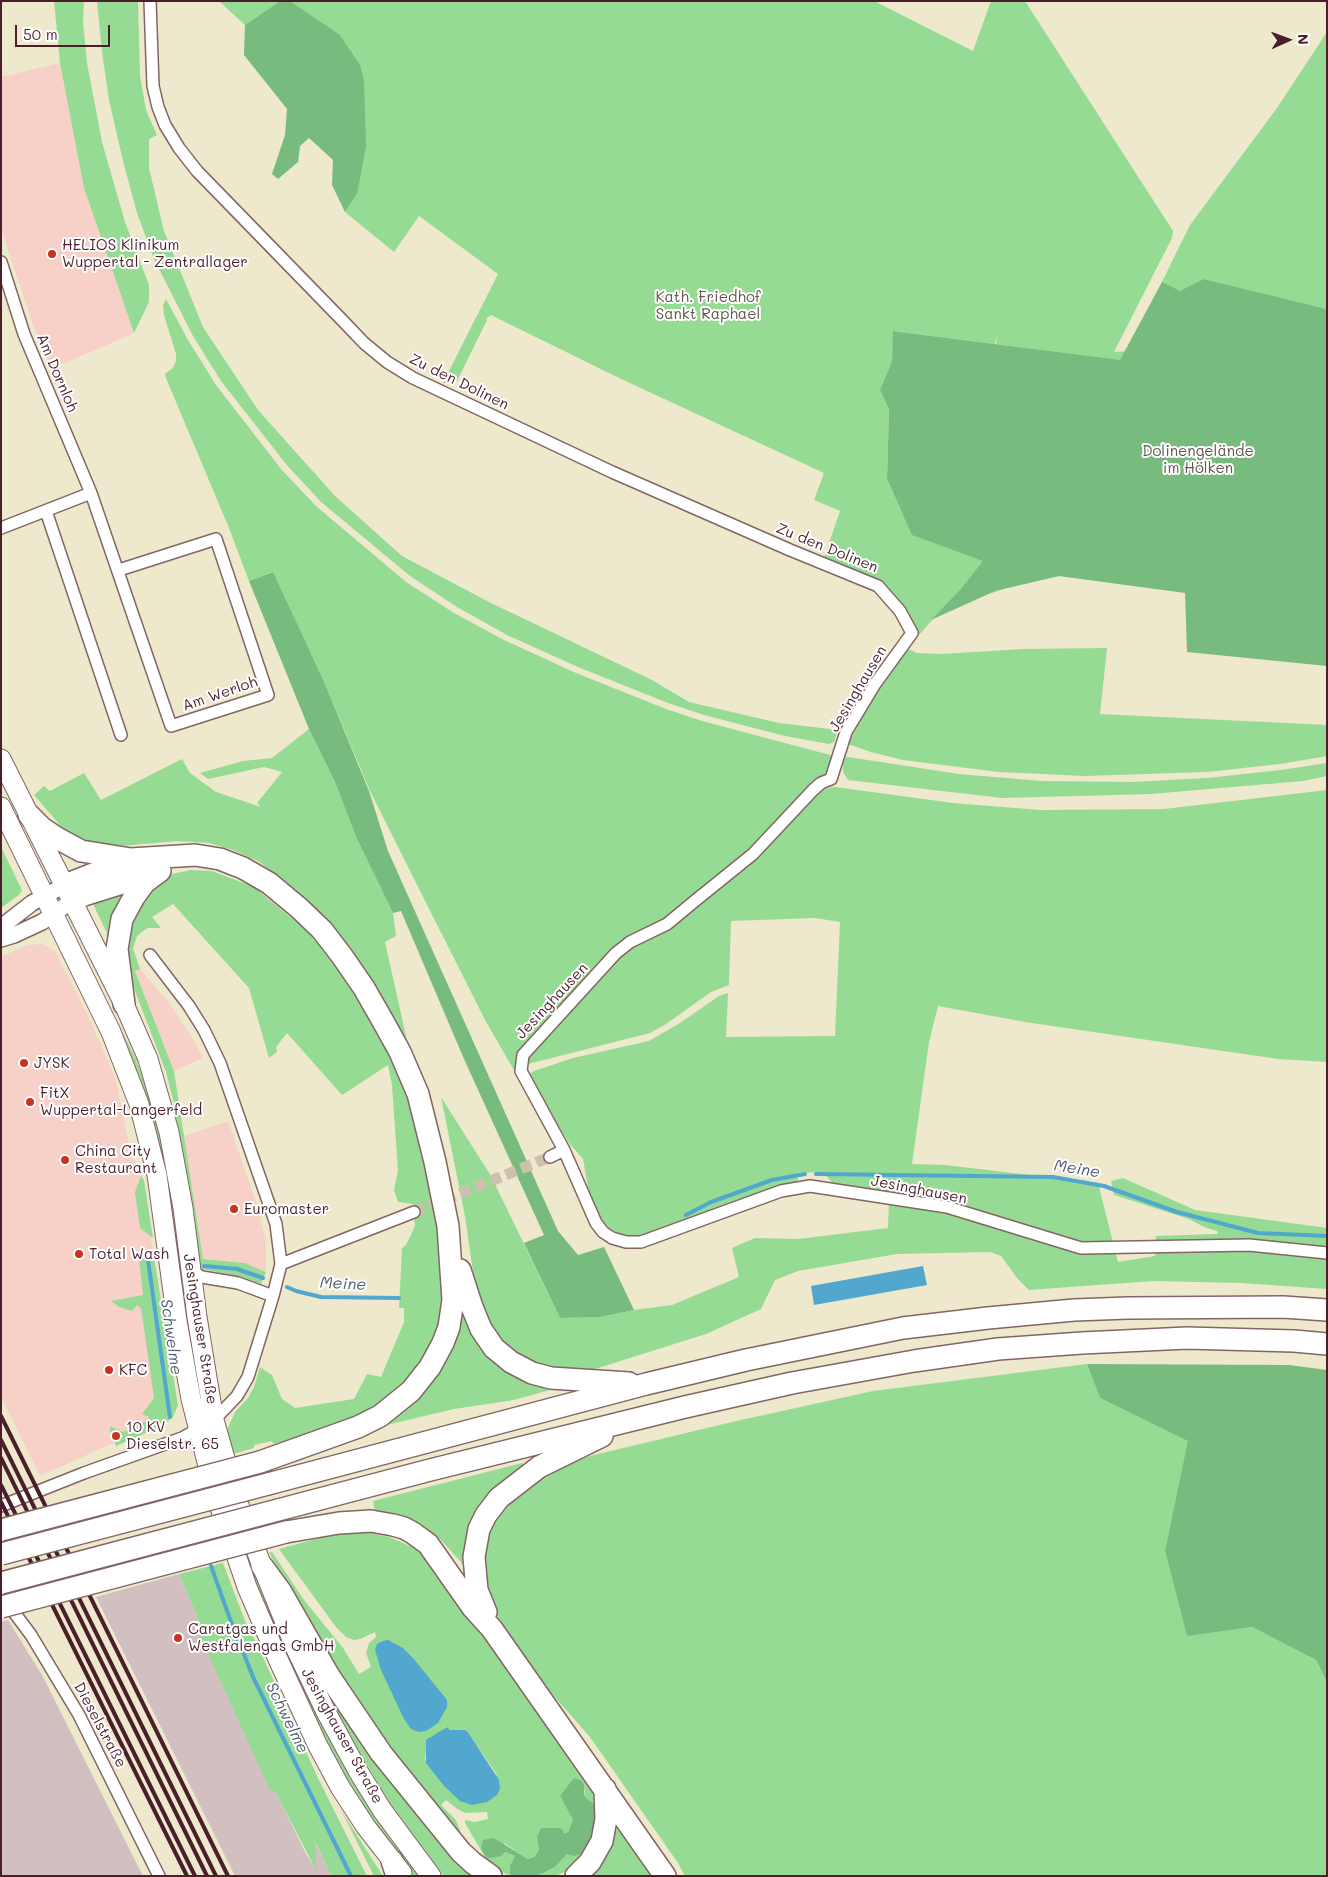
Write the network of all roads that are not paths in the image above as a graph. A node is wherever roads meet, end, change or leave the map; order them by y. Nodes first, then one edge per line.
1 (150, 1) edge
2 (1, 262) edge
3 (91, 493) junction
4 (46, 511) junction
5 (1, 528) edge
6 (119, 570) junction
7 (912, 633) joint
8 (121, 735) dead end
9 (1, 759) edge
10 (1, 807) edge
11 (29, 815) junction
12 (195, 855) junction
13 (131, 859) junction
14 (160, 871) junction
15 (68, 893) junction
16 (44, 895) junction
17 (54, 914) junction
18 (1, 929) edge
19 (1, 938) edge
20 (150, 955) dead end
21 (124, 1004) junction
22 (564, 1150) junction
23 (550, 1157) tunnel mouth
24 (414, 1212) tunnel mouth
25 (448, 1226) junction
26 (1327, 1253) edge
27 (281, 1264) junction
28 (191, 1271) junction
29 (273, 1296) junction
30 (1327, 1310) edge
31 (1327, 1344) edge
32 (646, 1384) junction
33 (634, 1419) junction
34 (206, 1425) junction
35 (1, 1506) edge
36 (1, 1530) edge
37 (1, 1554) edge
38 (262, 1566) junction
39 (1, 1583) edge
40 (1, 1597) edge
41 (1, 1607) edge
42 (492, 1630) junction
43 (605, 1789) junction
44 (397, 1871) edge
45 (665, 1875) edge
46 (159, 1876) edge
47 (431, 1876) edge
48 (491, 1876) edge
49 (576, 1876) edge

1 - 7 street, Zu den Dolinen
2 - 3 street, Am Dornloh
3 - 4 street
3 - 6 street, Am Werloh
4 - 5 street
4 - 8 street
6 - 6 street, Am Werloh
7 - 22 street, Jesinghausen
9 - 11 main road, Jesinghauser Straße
10 - 16 main road, Jesinghauser Straße
11 - 13 highway
11 - 15 main road, Jesinghauser Straße
12 - 13 highway
12 - 14 highway
12 - 25 highway
13 - 15 highway
14 - 15 highway
14 - 21 highway
15 - 16 street
15 - 17 street
15 - 21 main road, Jesinghauser Straße
16 - 17 main road, Jesinghauser Straße
16 - 18 street
17 - 19 street
17 - 34 main road, Jesinghauser Straße
20 - 27 street
21 - 28 main road, Jesinghauser Straße
22 - 23 street
22 - 26 street, Jesinghausen
24 - 27 street
25 - 32 highway
25 - 36 highway, bridge
27 - 29 street
28 - 29 street
28 - 34 main road, Jesinghauser Straße
29 - 34 street
30 - 32 highway
31 - 33 highway
32 - 37 highway, bridge
33 - 39 highway, bridge
33 - 42 highway
34 - 35 street
34 - 38 main road, Jesinghauser Straße
34 - 44 main road, Jesinghauser Straße
38 - 47 main road, Jesinghauser Straße
38 - 48 highway
40 - 46 street, Dieselstraße
41 - 42 highway, bridge
42 - 43 highway
43 - 45 highway
43 - 49 highway

